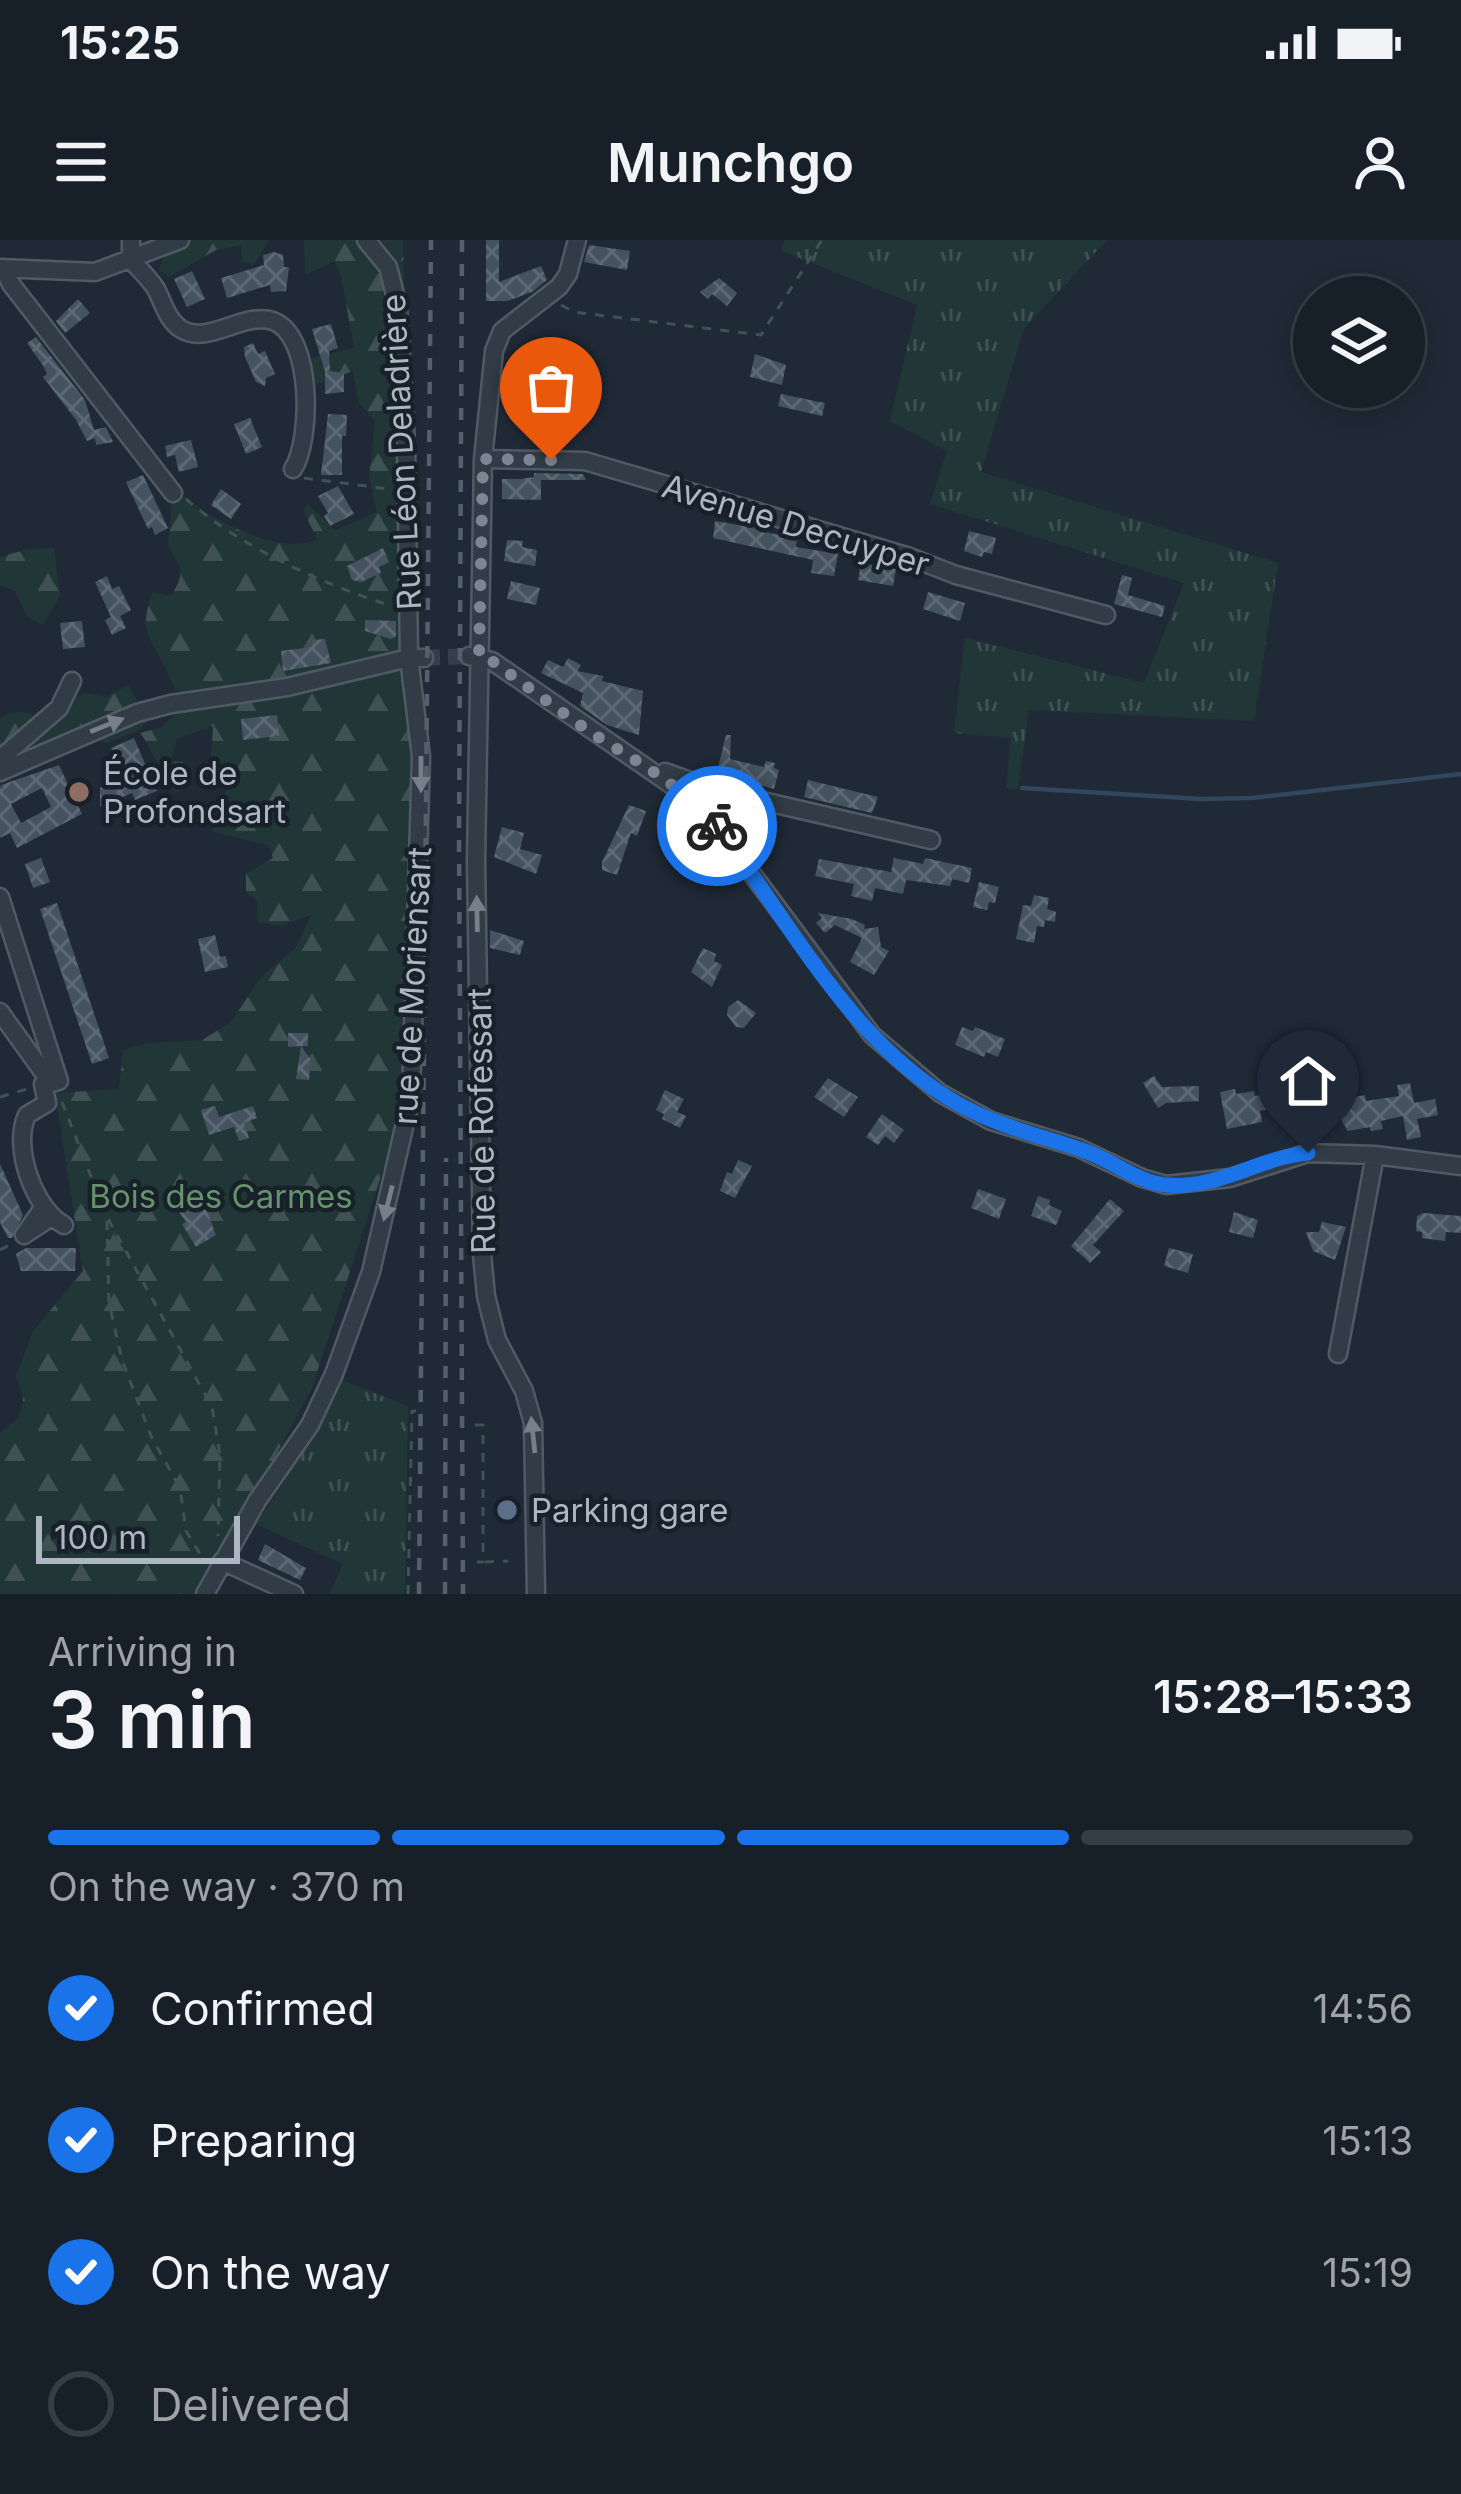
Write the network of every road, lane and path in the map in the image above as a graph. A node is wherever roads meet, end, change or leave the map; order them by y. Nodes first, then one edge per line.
1 (131, 240) edge
2 (180, 240) edge
3 (367, 240) edge
4 (577, 240) edge
5 (822, 240) edge
6 (131, 260) junction
7 (2, 268) edge
8 (550, 295) junction
9 (483, 459) junction
10 (293, 469) dead end
11 (319, 482) dead end
12 (408, 490) junction
13 (173, 493) joint
14 (408, 608) junction
15 (1106, 615) dead end
16 (476, 650) junction
17 (416, 658) junction
18 (72, 681) dead end
19 (0, 759) edge
20 (644, 763) junction
21 (0, 772) edge
22 (931, 840) dead end
23 (0, 897) edge
24 (0, 1012) edge
25 (49, 1082) junction
26 (0, 1097) edge
27 (1375, 1155) junction
28 (1461, 1166) edge
29 (106, 1215) junction
30 (53, 1217) dead end
31 (1338, 1354) dead end
32 (416, 1411) dead end
33 (475, 1425) dead end
34 (508, 1561) dead end
35 (219, 1566) junction
36 (205, 1594) edge
37 (294, 1594) edge
38 (409, 1594) edge
39 (536, 1594) edge

1 - 6 street
2 - 6 street
3 - 12 street, Rue Léon Deladrière
4 - 8 street
5 - 8 path
6 - 7 street
6 - 10 street
7 - 13 street
8 - 9 street, Rue de Rofessart
9 - 15 street, Avenue Decuyper
9 - 16 street, Rue de Rofessart
11 - 12 path
12 - 14 street, Rue Léon Deladrière
13 - 14 path
14 - 17 street, Rue Léon Deladrière
16 - 20 street
39 -> 16 street, Rue de Rofessart
21 -> 17 street
17 -> 35 street, rue de Moriensart
18 - 19 street
20 - 22 street
20 - 27 street
23 - 25 street
24 - 25 street
25 - 26 path
25 - 29 path
25 - 30 street
27 - 28 street
27 - 31 street
29 - 35 path
29 - 35 path
32 - 38 path
33 - 34 path
35 - 36 street
35 - 37 street

